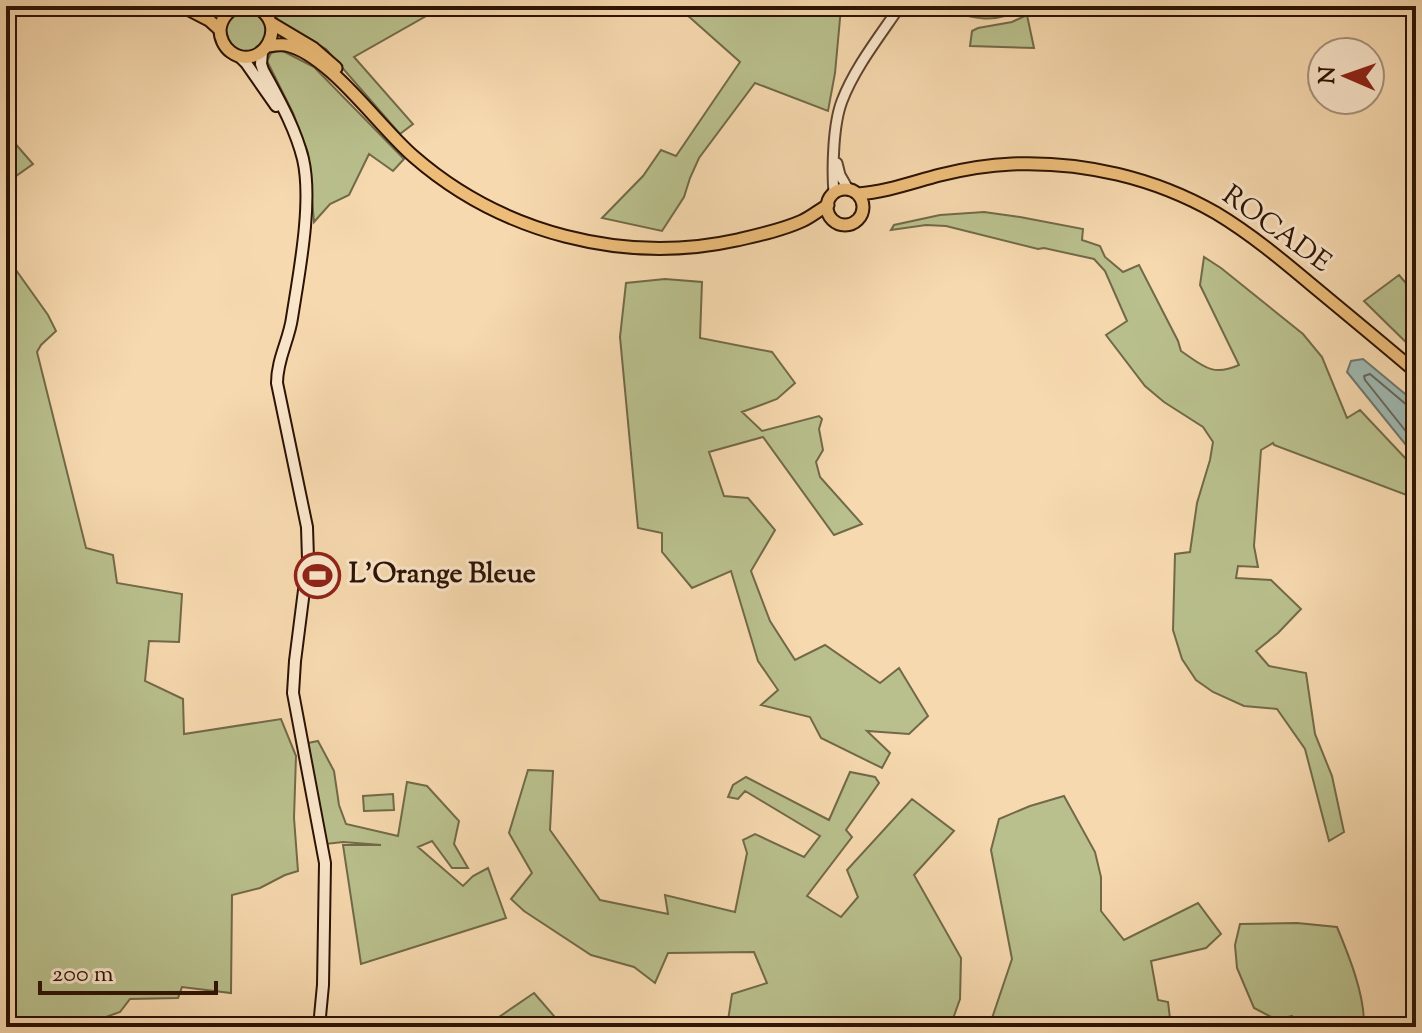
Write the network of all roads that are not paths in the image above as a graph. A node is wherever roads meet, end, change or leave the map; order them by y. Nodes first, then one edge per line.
1 (182, 6) edge
2 (200, 6) edge
3 (240, 6) edge
4 (900, 6) edge
5 (260, 8) edge
6 (228, 13) junction
7 (271, 23) junction
8 (220, 30) junction
9 (265, 49) junction
10 (239, 56) junction
11 (373, 115) junction
12 (292, 131) junction
13 (835, 156) junction
14 (898, 187) junction
15 (853, 191) junction
16 (834, 193) junction
17 (828, 205) junction
18 (863, 206) junction
19 (832, 218) junction
20 (802, 221) junction
21 (1416, 372) edge
22 (319, 1027) edge

1 - 8 main road
2 - 6 main road
3 - 6 main road
4 - 13 street
5 - 7 main road
6 - 8 main road
7 - 9 main road
7 - 11 main road
8 - 10 main road
9 - 10 main road
9 - 11 main road
9 - 12 main road
10 - 12 main road
11 - 20 main road
12 - 22 main road
13 - 15 street
13 - 16 street
14 - 15 main road, ROCADE
14 - 18 main road, ROCADE
14 - 21 main road, ROCADE
15 - 16 main road
15 - 18 main road
16 - 17 main road
17 - 19 main road
17 - 20 main road
18 - 19 main road
19 - 20 main road

